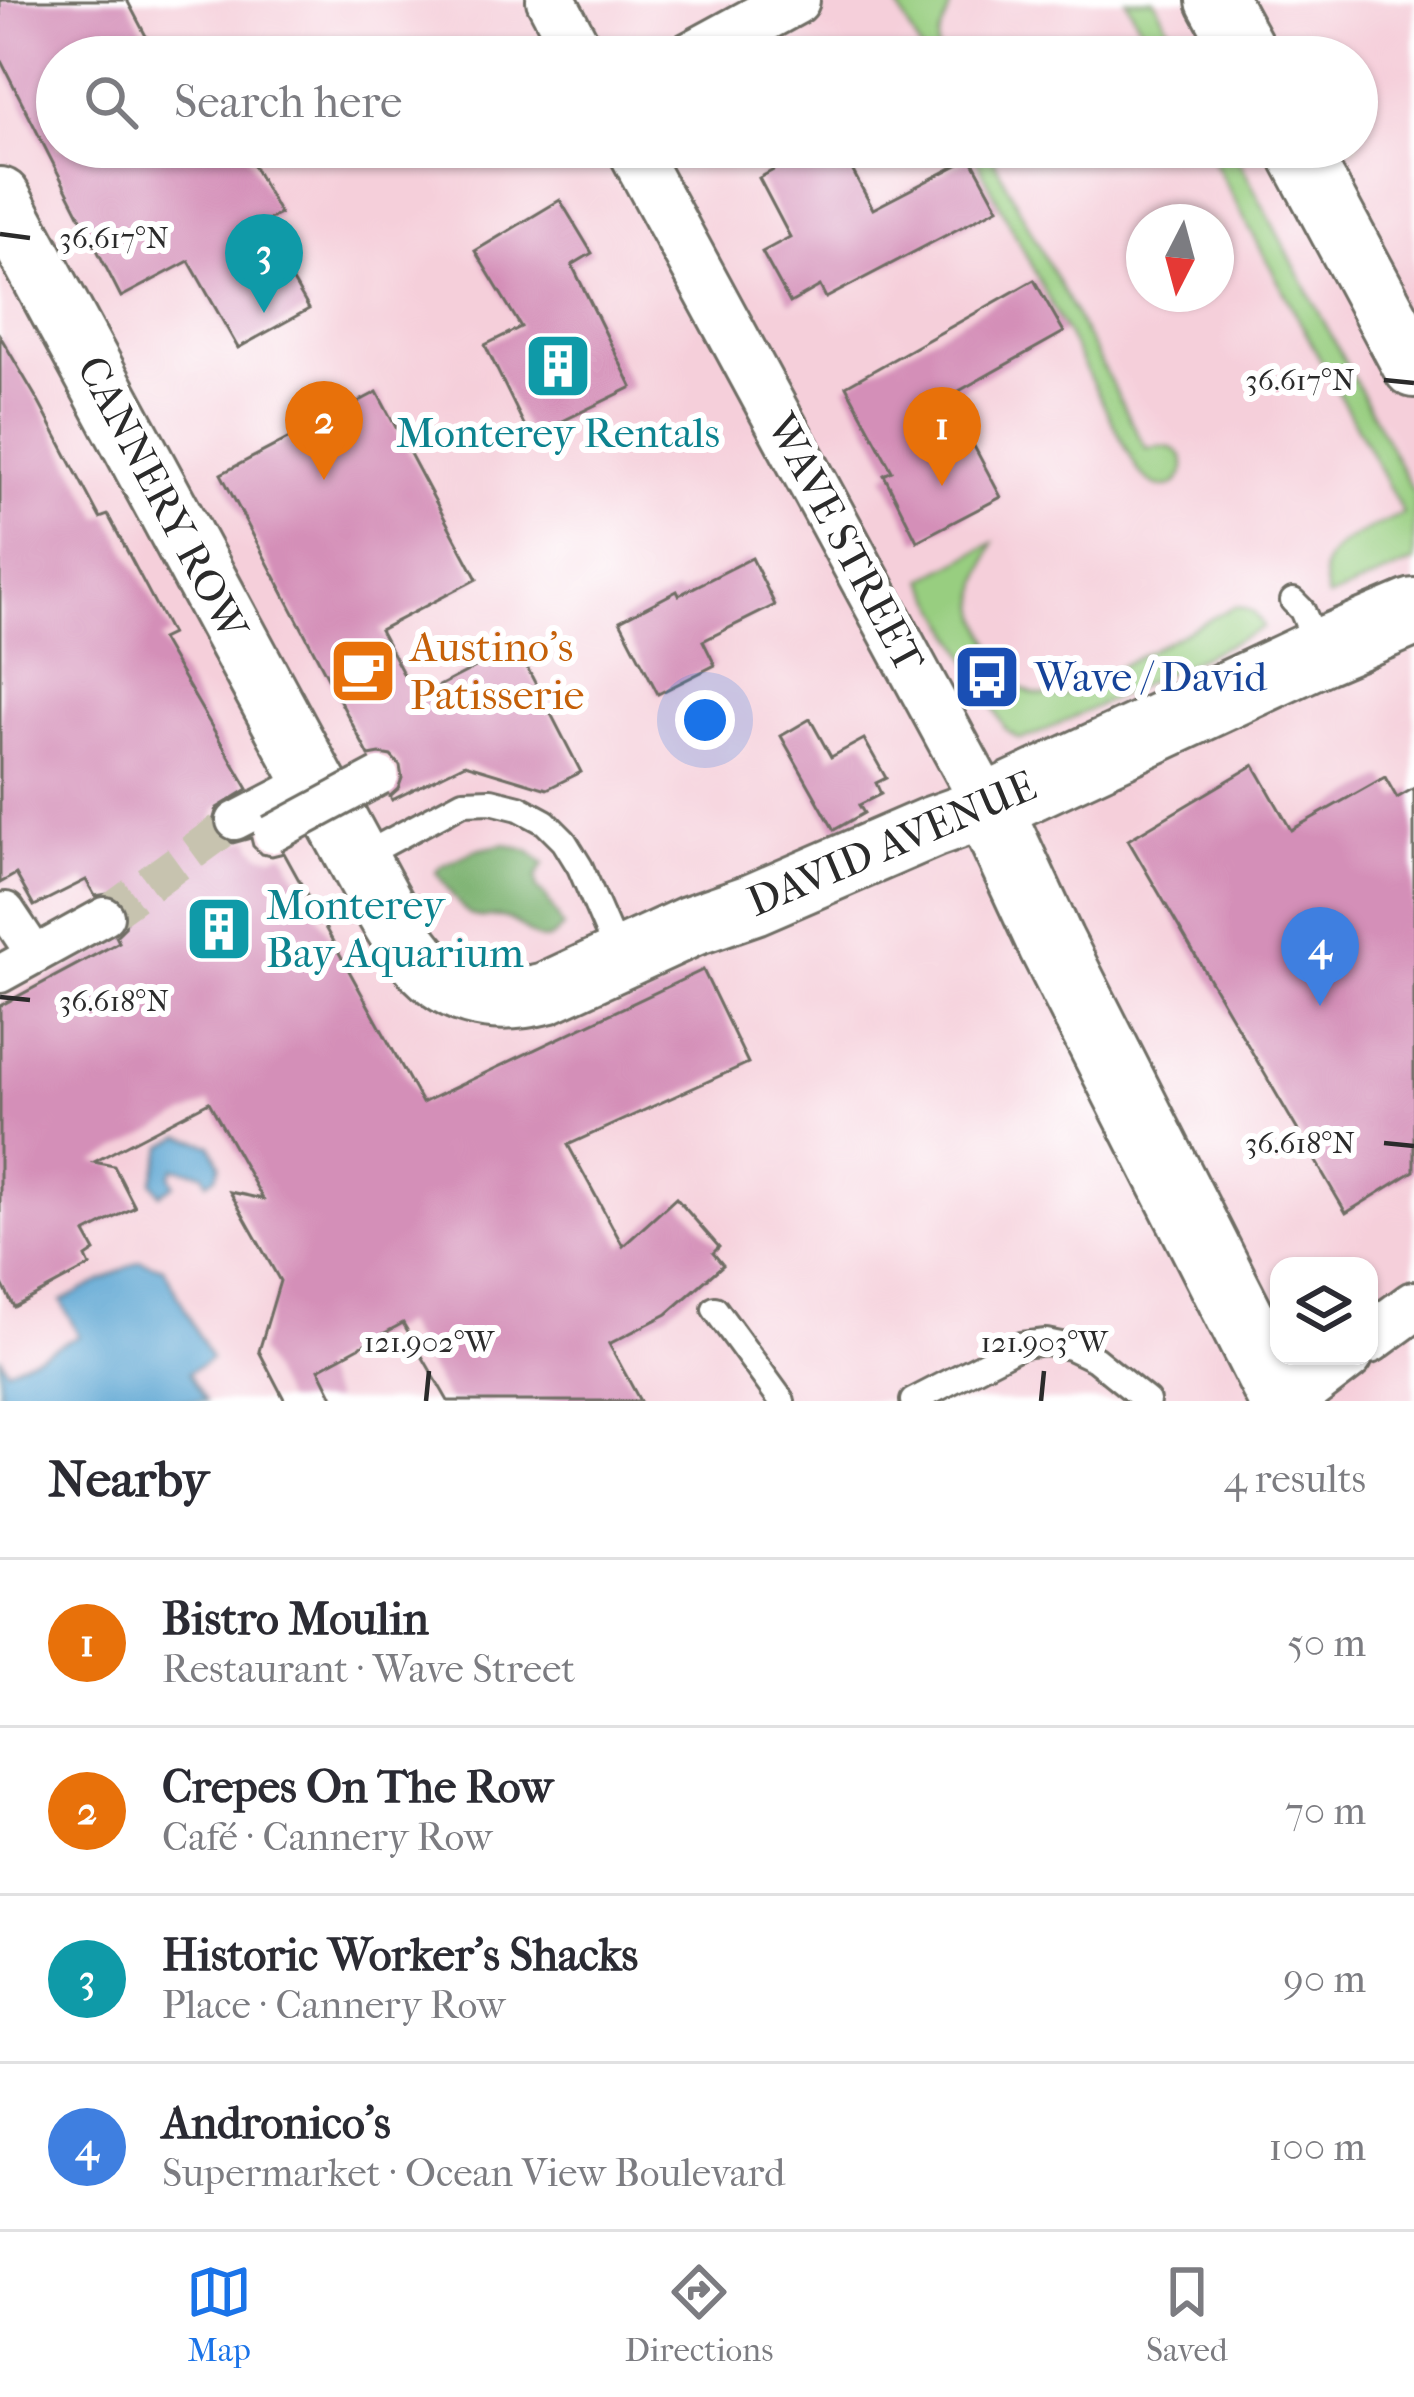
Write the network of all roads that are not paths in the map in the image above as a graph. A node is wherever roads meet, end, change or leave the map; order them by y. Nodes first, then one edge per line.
1 (551, 0) edge
2 (795, 0) edge
3 (1217, 0) edge
4 (570, 36) edge
5 (729, 36) edge
6 (1237, 36) edge
7 (642, 168) edge
8 (1307, 168) edge
9 (0, 198) edge
10 (1414, 367) edge
11 (1414, 612) edge
12 (380, 776) dead end
13 (988, 806) junction
14 (332, 812) junction
15 (235, 820) tunnel mouth
16 (272, 833) tunnel mouth
17 (0, 913) edge
18 (388, 914) joint
19 (105, 916) tunnel mouth
20 (34, 953) junction
21 (620, 958) junction
22 (0, 974) edge
23 (1414, 1306) edge
24 (715, 1309) dead end
25 (1378, 1332) edge
26 (1336, 1365) edge
27 (782, 1401) edge
28 (913, 1401) edge
29 (1148, 1401) edge
30 (1286, 1401) edge

1 - 4 street
2 - 5 street
3 - 6 street
7 - 13 street, WAVE STREET
8 - 10 street
9 - 14 street, CANNERY ROW
11 - 13 main road, DAVID AVENUE
12 - 16 street, bridge
13 - 21 street, DAVID AVENUE
13 - 30 main road, WAVE STREET
14 - 15 street
14 - 18 street, CANNERY ROW
14 - 21 lane
17 - 20 street
18 - 21 street, DAVID AVENUE
19 - 20 street
20 - 22 street
23 - 25 street
24 - 27 lane
26 - 30 street
28 - 29 lane

